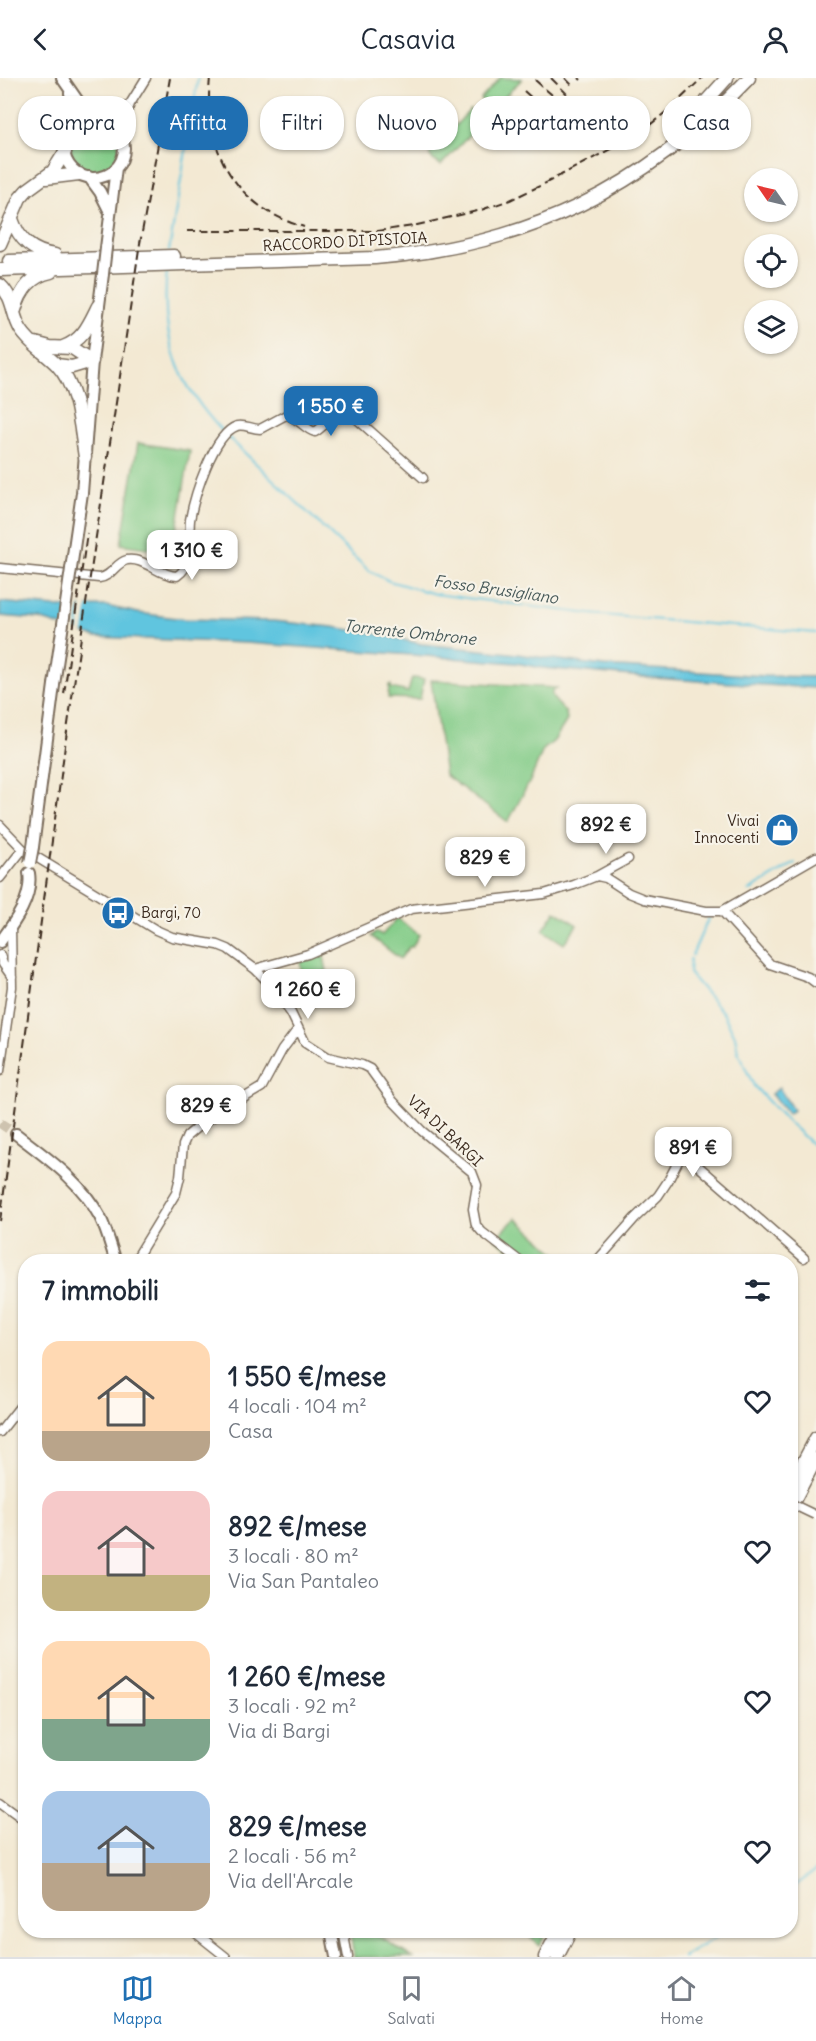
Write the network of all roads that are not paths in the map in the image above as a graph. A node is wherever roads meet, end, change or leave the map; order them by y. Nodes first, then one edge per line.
1 (62, 78) edge
2 (146, 78) edge
3 (727, 78) edge
4 (738, 78) edge
5 (749, 78) edge
6 (759, 78) edge
7 (70, 90) junction
8 (71, 96) edge
9 (75, 96) edge
10 (135, 96) edge
11 (711, 96) edge
12 (721, 96) edge
13 (730, 96) edge
14 (740, 96) edge
15 (662, 146) edge
16 (124, 150) edge
17 (669, 150) edge
18 (64, 152) joint
19 (116, 168) junction
20 (84, 176) junction
21 (46, 178) junction
22 (110, 212) junction
23 (12, 219) junction
24 (0, 244) edge
25 (0, 262) edge
26 (79, 263) junction
27 (0, 270) edge
28 (0, 285) edge
29 (98, 306) junction
30 (15, 310) junction
31 (31, 341) junction
32 (63, 348) junction
33 (92, 361) junction
34 (57, 365) junction
35 (85, 457) junction
36 (423, 478) dead end
37 (0, 568) edge
38 (0, 825) edge
39 (28, 848) junction
40 (816, 857) edge
41 (628, 859) dead end
42 (597, 876) junction
43 (0, 878) edge
44 (722, 912) junction
45 (6, 928) edge
46 (0, 942) edge
47 (12, 954) junction
48 (1, 961) edge
49 (255, 969) junction
50 (12, 977) junction
51 (816, 983) edge
52 (298, 1029) junction
53 (0, 1071) edge
54 (16, 1134) tunnel mouth
55 (113, 1254) edge
56 (139, 1254) edge
57 (511, 1254) edge
58 (603, 1254) edge
59 (804, 1258) dead end
60 (18, 1409) edge
61 (0, 1432) edge
62 (816, 1438) edge
63 (816, 1459) edge
64 (798, 1472) edge
65 (798, 1493) edge
66 (798, 1507) edge
67 (815, 1516) edge
68 (0, 1802) edge
69 (18, 1815) edge
70 (202, 1938) edge
71 (332, 1938) edge
72 (344, 1938) edge
73 (555, 1938) edge
74 (567, 1938) edge
75 (226, 1957) edge
76 (336, 1957) edge
77 (348, 1957) edge
78 (545, 1957) edge
79 (557, 1957) edge

1 - 7 main road
2 - 10 street
3 - 11 highway
4 - 12 highway, RACCORDO DI PISTOIA
5 - 13 highway, RACCORDO DI PISTOIA
6 - 14 highway
7 - 8 main road
7 - 9 main road
15 - 26 highway, RACCORDO DI PISTOIA
16 - 19 main road
17 - 26 highway, RACCORDO DI PISTOIA
18 - 20 main road
18 - 21 highway
19 - 20 main road
19 - 22 main road
20 - 21 highway
20 - 22 main road
21 - 23 highway
22 - 29 main road, bridge
23 - 24 highway
23 - 26 highway
25 - 26 highway, RACCORDO DI PISTOIA
26 - 27 highway, RACCORDO DI PISTOIA
26 - 30 highway
28 - 30 highway
29 - 32 highway
29 - 33 main road
30 - 31 highway
31 - 32 highway
31 - 34 highway
32 - 33 highway
33 - 34 highway
33 - 35 main road
34 - 35 highway
35 - 39 main road, bridge
36 - 37 street
38 - 39 street, VIA DI BARGI
39 - 43 street
39 - 45 main road, bridge
39 - 49 street, VIA DI BARGI
40 - 44 street
41 - 42 street
42 - 44 street
42 - 49 street
44 - 51 street
45 - 46 main road
45 - 47 street
46 - 47 street
47 - 50 street
48 - 50 street
49 - 52 street, VIA DI BARGI
50 - 53 street
52 - 56 street
52 - 57 street, VIA DI BARGI
54 - 55 main road
58 - 59 street
60 - 61 street
62 - 64 highway
63 - 65 highway
66 - 67 street, bridge
68 - 69 street
70 - 75 street
71 - 76 main road
72 - 77 street
73 - 78 highway
74 - 79 highway

